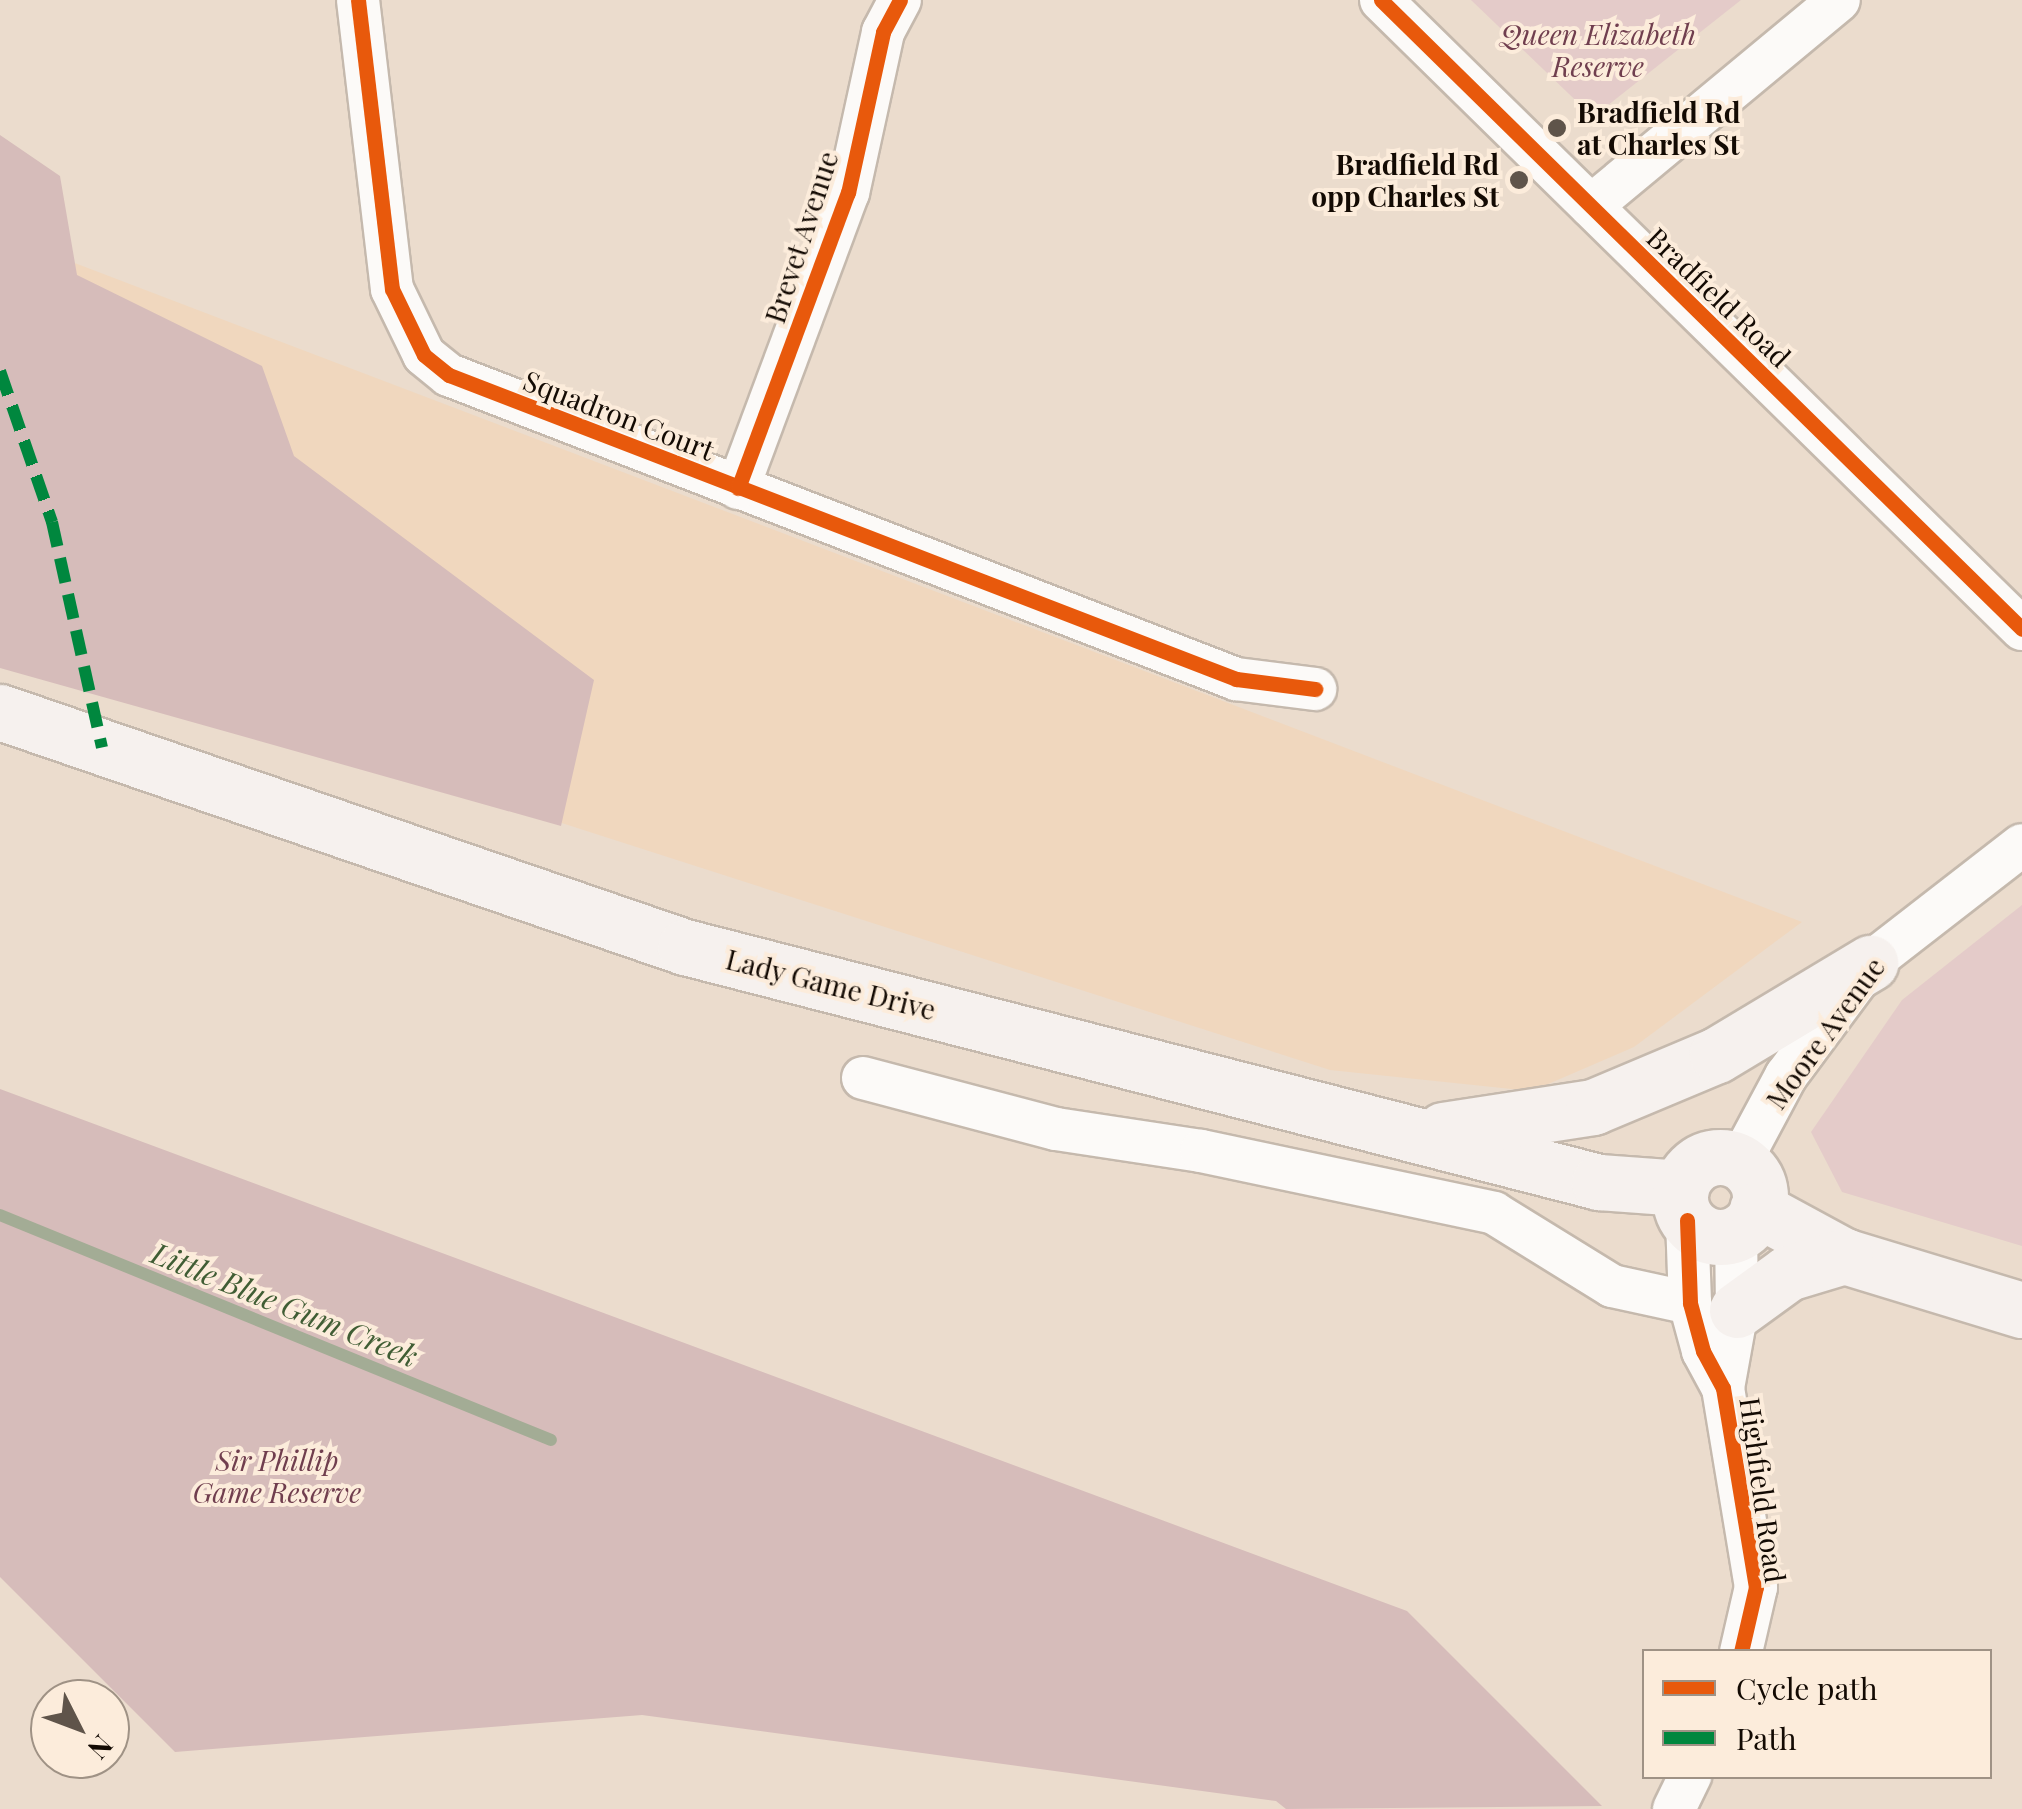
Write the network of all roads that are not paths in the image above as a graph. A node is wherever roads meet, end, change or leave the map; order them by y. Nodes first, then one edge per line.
1 (358, 0) edge
2 (900, 0) edge
3 (1381, 0) edge
4 (1839, 0) edge
5 (1591, 206) junction
6 (738, 488) junction
7 (2022, 629) edge
8 (1314, 689) dead end
9 (0, 712) edge
10 (2022, 845) edge
11 (1870, 963) junction
12 (864, 1078) dead end
13 (1415, 1134) junction
14 (1720, 1203) junction
15 (1844, 1256) junction
16 (1714, 1307) junction
17 (2022, 1310) edge
18 (1742, 1649) edge
19 (1689, 1779) edge
20 (1674, 1809) edge

1 - 6 street, Squadron Court
2 - 6 street, Brevet Avenue
3 - 5 street, Bradfield Road
4 - 5 street
5 - 7 street, Bradfield Road
6 - 8 street, Squadron Court
9 - 13 main road, Lady Game Drive
10 - 11 street, Moore Avenue
11 - 13 main road
11 - 14 street, Moore Avenue
12 - 16 street
13 - 14 main road, Lady Game Drive
14 - 15 main road, Lady Game Drive
14 - 16 street, Highfield Road
15 - 16 main road
15 - 17 main road, Lady Game Drive
16 - 18 street, Highfield Road
19 - 20 street

